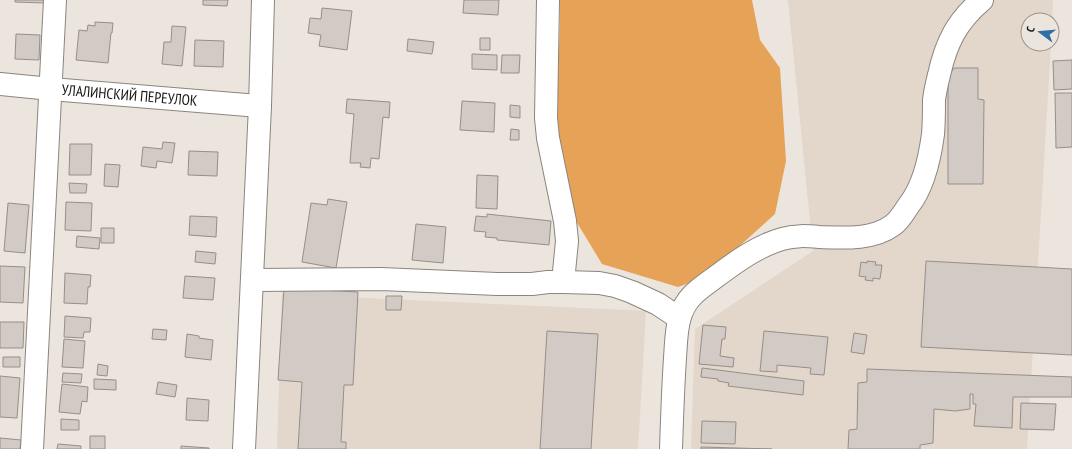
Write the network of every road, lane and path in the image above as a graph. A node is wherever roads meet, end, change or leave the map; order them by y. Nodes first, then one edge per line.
1 (55, 0) edge
2 (263, 0) edge
3 (548, 0) edge
4 (982, 0) edge
5 (0, 84) edge
6 (51, 89) junction
7 (260, 106) junction
8 (252, 280) junction
9 (563, 282) junction
10 (679, 318) junction
11 (32, 449) edge
12 (244, 449) edge
13 (671, 449) edge

1 - 6 street
2 - 7 street
3 - 9 street
4 - 10 street
5 - 6 street, УЛАЛИНСКИЙ ПЕРЕУЛОК
6 - 7 street, УЛАЛИНСКИЙ ПЕРЕУЛОК
6 - 11 street
7 - 8 street
8 - 9 street
8 - 12 street
9 - 10 street
10 - 13 street

